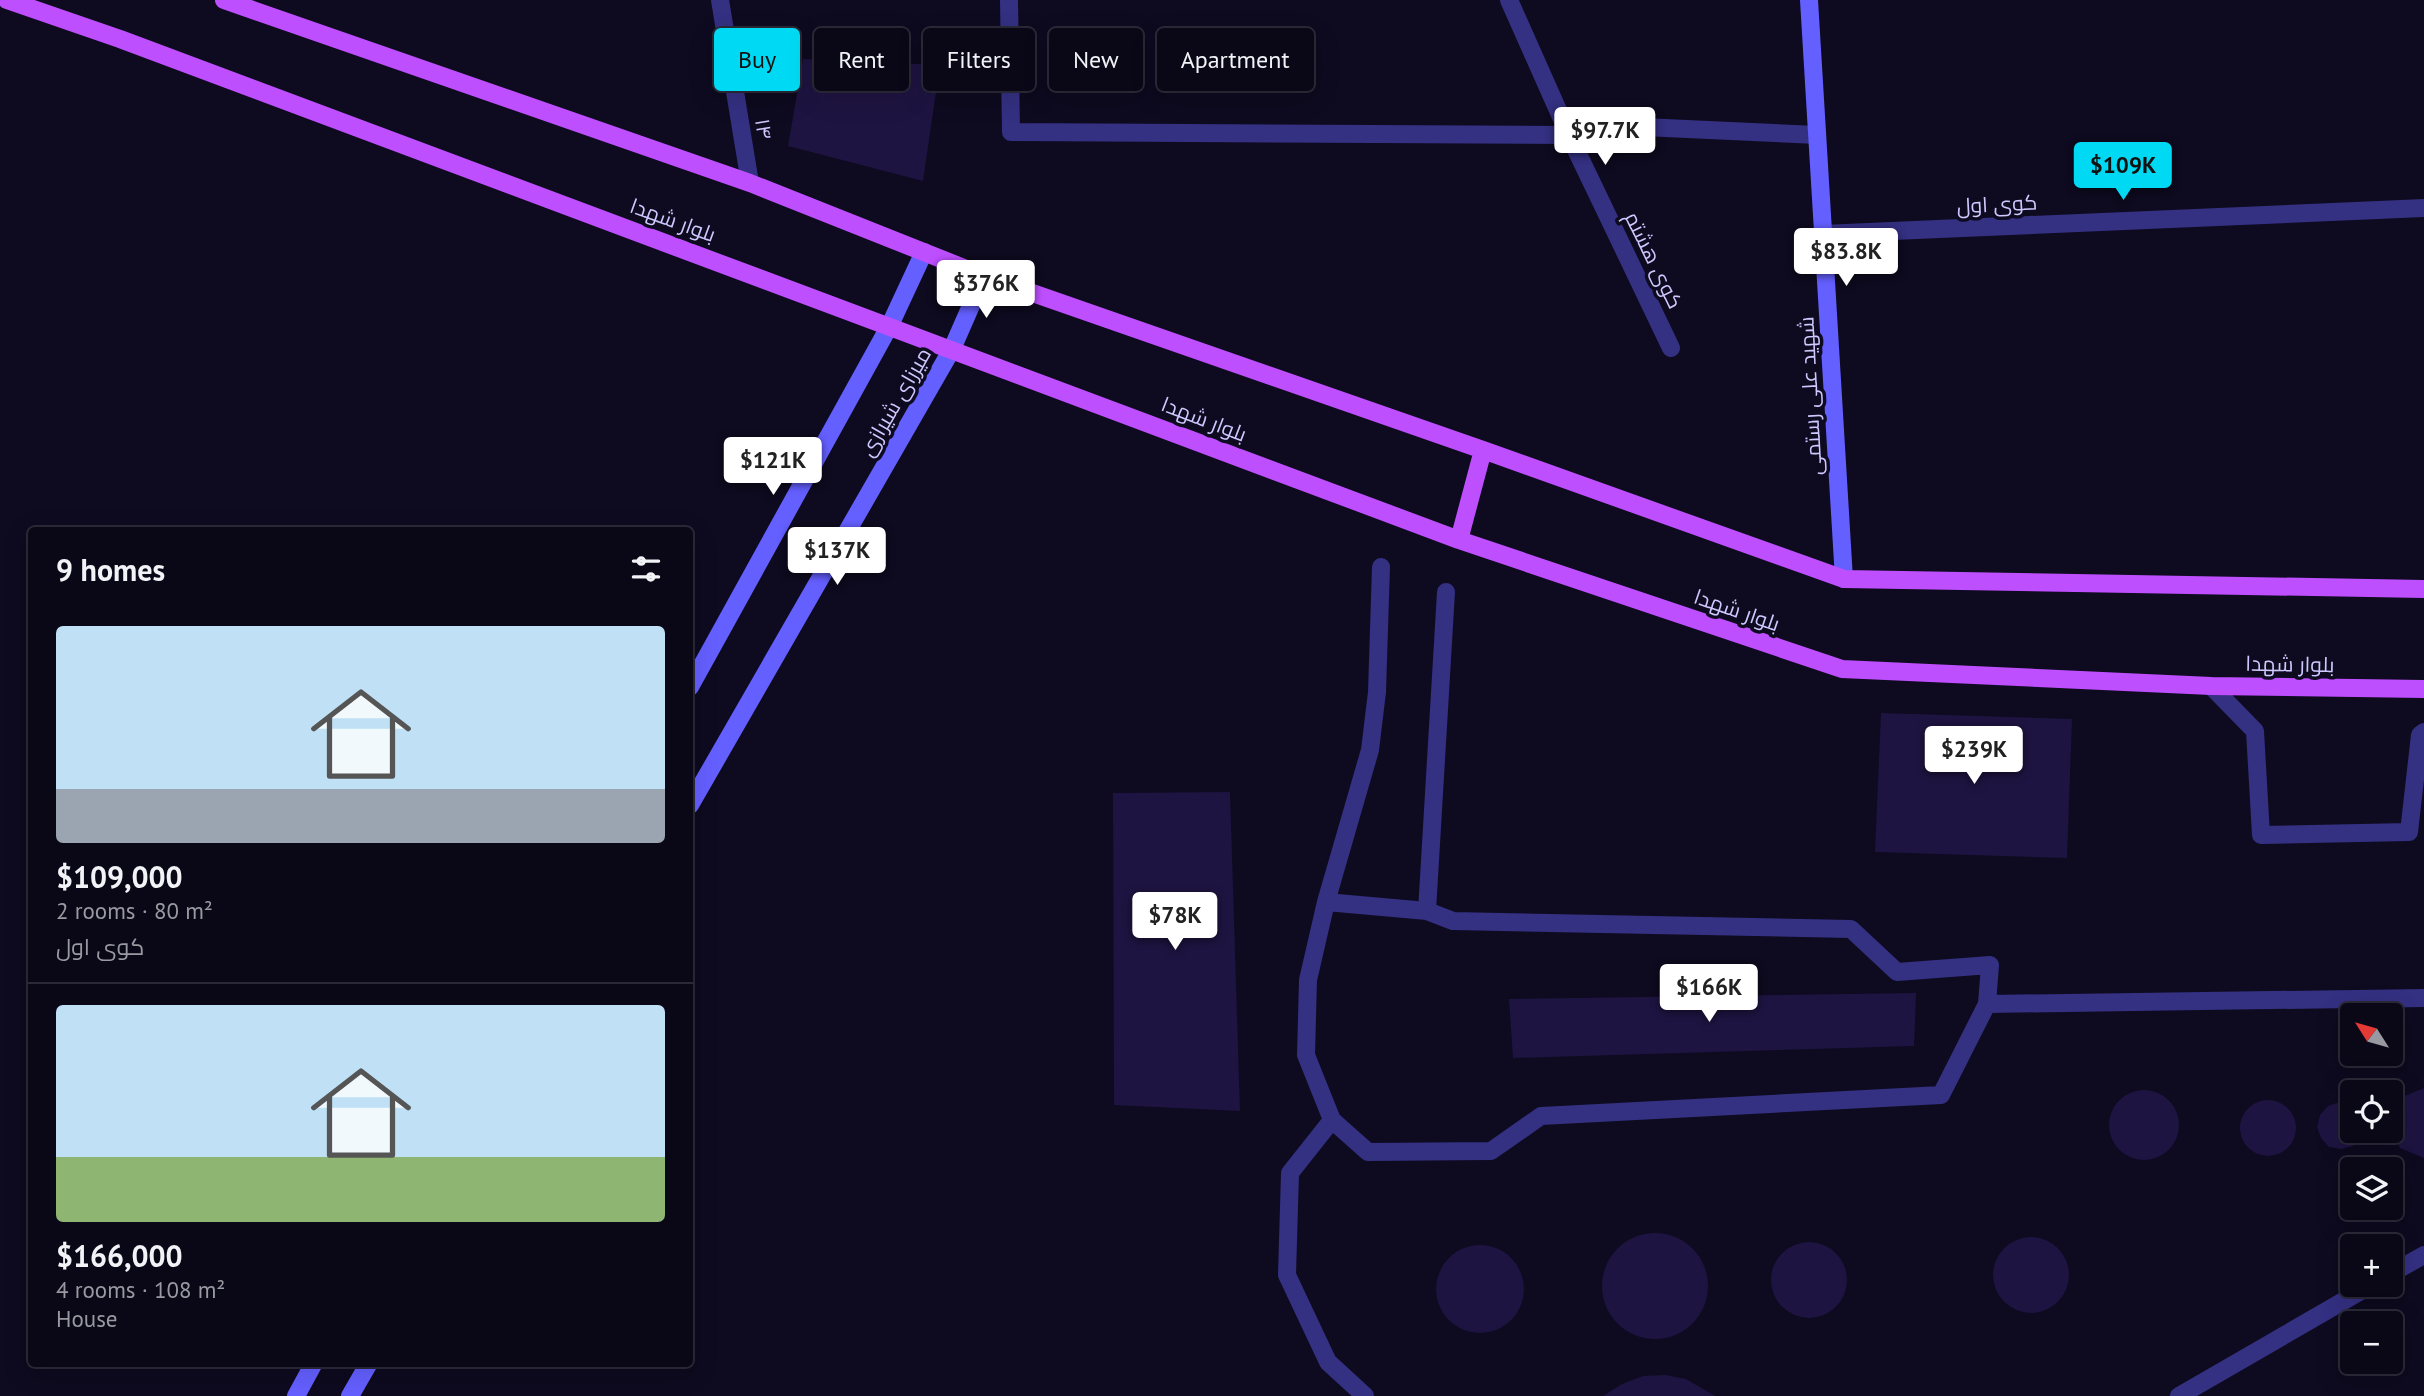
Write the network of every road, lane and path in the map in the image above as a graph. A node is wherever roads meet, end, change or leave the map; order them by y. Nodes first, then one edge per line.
1 (7, 0) edge
2 (225, 0) edge
3 (720, 0) edge
4 (1010, 0) edge
5 (1510, 0) edge
6 (1809, 0) edge
7 (1621, 126) dead end
8 (1569, 135) junction
9 (1817, 135) junction
10 (750, 183) junction
11 (2424, 208) edge
12 (1823, 234) junction
13 (924, 252) junction
14 (984, 276) junction
15 (890, 326) junction
16 (1671, 348) dead end
17 (952, 349) junction
18 (1483, 450) junction
19 (1459, 540) junction
20 (1381, 567) dead end
21 (1844, 579) junction
22 (2424, 589) edge
23 (1447, 592) dead end
24 (693, 682) edge
25 (2211, 686) junction
26 (2424, 689) edge
27 (2424, 732) edge
28 (693, 800) edge
29 (1325, 902) junction
30 (1427, 911) junction
31 (2424, 998) edge
32 (1987, 1003) junction
33 (1332, 1119) junction
34 (2424, 1255) edge
35 (2403, 1267) edge
36 (2350, 1297) edge
37 (312, 1367) edge
38 (367, 1367) edge
39 (296, 1396) edge
40 (350, 1396) edge
41 (1365, 1396) edge
42 (2179, 1396) edge

1 - 15 main road, بلوار شهدا
2 - 10 main road
3 - 10 street, ۱۴
4 - 8 street
5 - 8 street, کوی هشتم
6 - 9 main road, شهید علی رستمی
7 - 9 street
8 - 16 street, کوی هشتم
9 - 12 main road, شهید علی رستمی
10 - 13 main road
11 - 12 street, کوی اول
12 - 21 main road, شهید علی رستمی
13 - 14 main road
13 - 15 main road, میرزای شیرازی
14 - 17 main road, میرزای شیرازی
14 - 18 main road
15 - 17 main road, بلوار شهدا
15 - 24 main road, میرزای شیرازی
17 - 19 main road, بلوار شهدا
17 - 28 main road, میرزای شیرازی
18 - 19 main road
18 - 21 main road
19 - 25 main road, بلوار شهدا
20 - 29 street
21 - 22 main road
23 - 30 street
25 - 26 main road, بلوار شهدا
25 - 27 street
29 - 30 street
29 - 33 street
30 - 32 street
31 - 32 street
32 - 33 street
33 - 41 street
34 - 35 street
36 - 42 street
37 - 39 main road
38 - 40 main road

